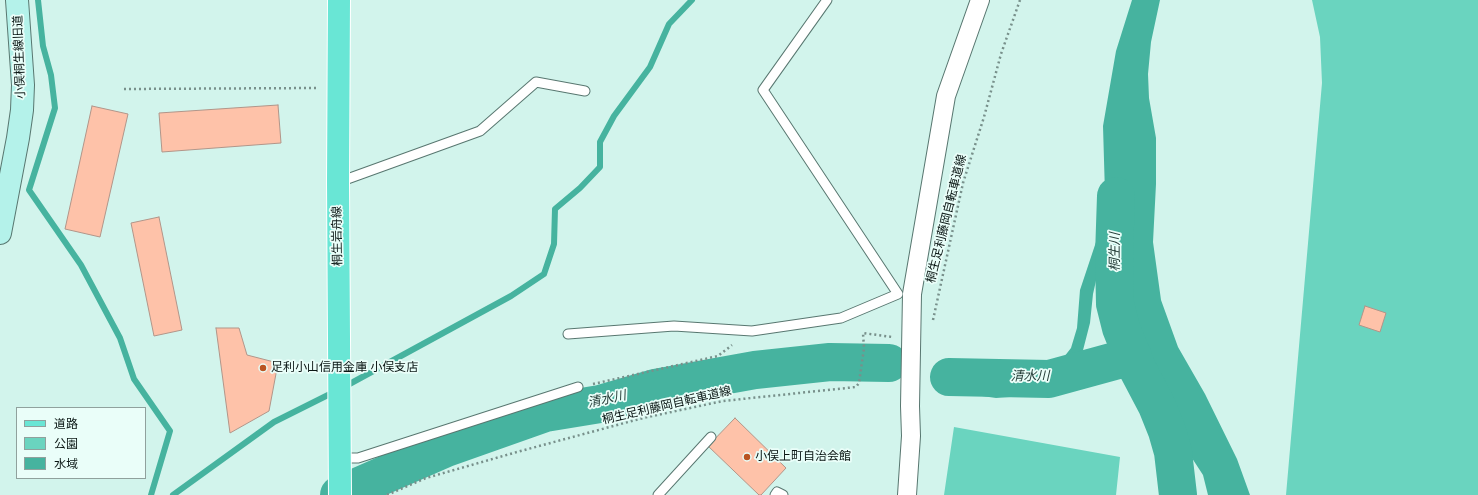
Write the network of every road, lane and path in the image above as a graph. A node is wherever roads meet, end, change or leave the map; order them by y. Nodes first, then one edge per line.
1 (17, 0) edge
2 (339, 0) edge
3 (827, 0) edge
4 (980, 0) edge
5 (1020, 0) edge
6 (124, 88) dead end
7 (338, 88) junction
8 (585, 91) dead end
9 (338, 182) junction
10 (0, 233) edge
11 (905, 294) junction
12 (931, 327) dead end
13 (744, 330) junction
14 (893, 330) dead end
15 (568, 334) dead end
16 (578, 387) joint
17 (711, 437) dead end
18 (340, 465) junction
19 (340, 495) edge
20 (387, 495) edge
21 (658, 495) edge
22 (775, 495) edge
23 (783, 495) edge
24 (907, 495) edge

1 - 10 street, 小俣桐生線旧道
2 - 7 main road, 桐生岩舟線
3 - 11 lane
4 - 11 street
5 - 12 path, 桐生足利藤岡自転車道線
6 - 7 path
7 - 9 main road, 桐生岩舟線
8 - 9 lane
9 - 18 main road, 桐生岩舟線
11 - 13 lane
11 - 24 street
13 - 15 lane
13 - 16 path
14 - 20 path, 桐生足利藤岡自転車道線
16 - 18 lane
17 - 21 lane
18 - 19 main road, 桐生岩舟線
22 - 23 lane

